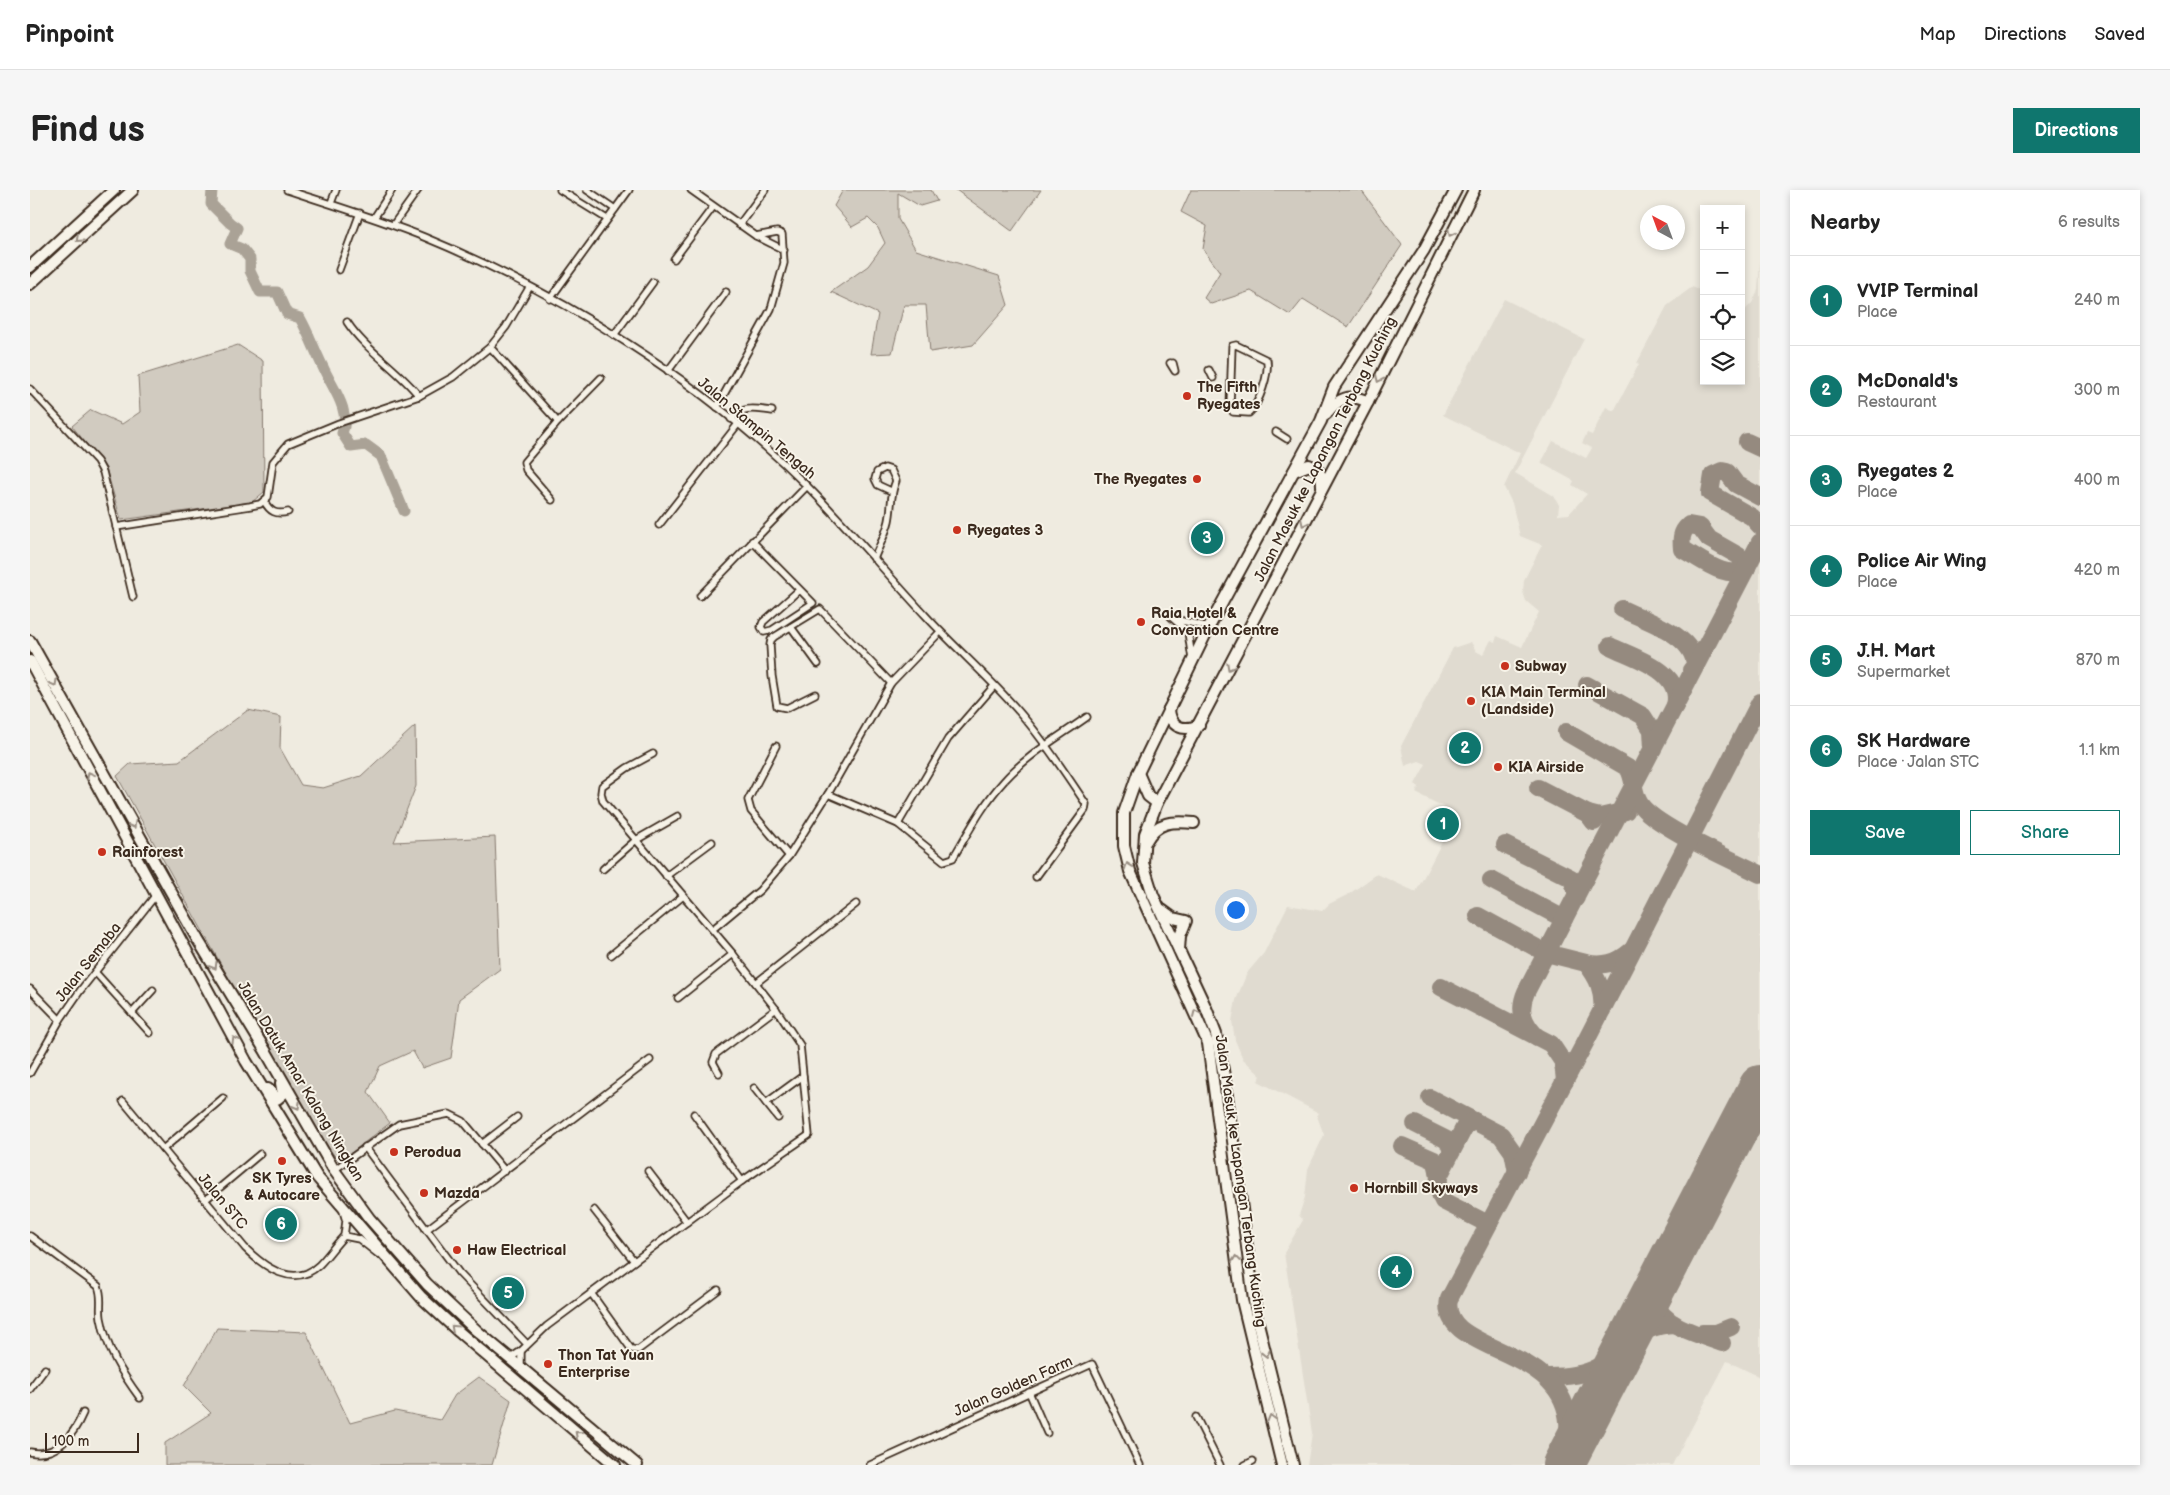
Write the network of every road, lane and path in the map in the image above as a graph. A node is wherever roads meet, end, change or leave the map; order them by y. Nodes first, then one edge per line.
1 (133, 190) edge
2 (287, 190) edge
3 (336, 190) edge
4 (392, 190) edge
5 (418, 190) edge
6 (560, 190) edge
7 (587, 190) edge
8 (629, 190) edge
9 (691, 190) edge
10 (765, 190) edge
11 (1456, 190) edge
12 (1474, 190) edge
13 (107, 192) edge
14 (331, 203) junction
15 (115, 207) junction
16 (713, 207) junction
17 (615, 209) junction
18 (360, 213) junction
19 (374, 218) junction
20 (607, 218) junction
21 (393, 225) junction
22 (739, 225) junction
23 (756, 236) junction
24 (784, 250) junction
25 (674, 259) dead end
26 (30, 267) edge
27 (339, 270) dead end
28 (653, 282) dead end
29 (30, 284) edge
30 (529, 288) junction
31 (726, 292) dead end
32 (550, 299) junction
33 (347, 322) dead end
34 (614, 335) junction
35 (490, 347) junction
36 (1209, 370) dead end
37 (668, 372) junction
38 (602, 378) dead end
39 (1213, 378) dead end
40 (30, 389) edge
41 (419, 396) junction
42 (1368, 402) junction
43 (717, 407) junction
44 (772, 412) dead end
45 (1249, 413) joint
46 (731, 419) junction
47 (1321, 421) junction
48 (558, 422) junction
49 (738, 424) junction
50 (1276, 432) dead end
51 (1287, 439) dead end
52 (1294, 471) junction
53 (808, 486) junction
54 (1322, 486) junction
55 (891, 491) dead end
56 (552, 500) dead end
57 (264, 501) junction
58 (288, 512) dead end
59 (659, 525) dead end
60 (116, 528) junction
61 (752, 542) junction
62 (874, 559) junction
63 (799, 590) junction
64 (700, 596) dead end
65 (133, 597) dead end
66 (1209, 626) junction
67 (791, 627) junction
68 (940, 632) junction
69 (30, 641) edge
70 (30, 661) edge
71 (1192, 661) junction
72 (818, 664) dead end
73 (891, 682) junction
74 (994, 686) junction
75 (815, 694) dead end
76 (1169, 709) junction
77 (1087, 717) dead end
78 (1199, 725) junction
79 (1046, 745) junction
80 (776, 746) dead end
81 (653, 754) dead end
82 (1138, 773) junction
83 (828, 794) junction
84 (1157, 803) junction
85 (678, 816) dead end
86 (1194, 823) dead end
87 (898, 824) junction
88 (636, 840) junction
89 (712, 842) dead end
90 (1143, 847) junction
91 (789, 856) junction
92 (603, 869) dead end
93 (666, 876) junction
94 (1036, 877) dead end
95 (155, 896) junction
96 (683, 896) junction
97 (856, 904) dead end
98 (1159, 908) junction
99 (712, 930) junction
100 (1179, 951) junction
101 (733, 954) junction
102 (611, 955) dead end
103 (95, 972) junction
104 (756, 983) junction
105 (30, 989) edge
106 (153, 990) dead end
107 (678, 998) dead end
108 (776, 1009) junction
109 (132, 1012) junction
110 (60, 1020) junction
111 (150, 1033) dead end
112 (265, 1050) junction
113 (650, 1060) dead end
114 (246, 1061) junction
115 (30, 1073) edge
116 (719, 1073) dead end
117 (803, 1076) junction
118 (754, 1088) dead end
119 (223, 1098) dead end
120 (124, 1101) dead end
121 (766, 1103) junction
122 (694, 1114) dead end
123 (517, 1117) dead end
124 (778, 1118) dead end
125 (482, 1144) junction
126 (366, 1148) junction
127 (163, 1149) junction
128 (260, 1154) dead end
129 (334, 1170) junction
130 (505, 1171) junction
131 (648, 1171) dead end
132 (742, 1180) junction
133 (205, 1200) junction
134 (336, 1200) junction
135 (594, 1210) dead end
136 (687, 1222) junction
137 (426, 1230) junction
138 (30, 1236) edge
139 (344, 1236) junction
140 (634, 1262) junction
141 (390, 1264) junction
142 (718, 1290) dead end
143 (591, 1293) junction
144 (527, 1344) junction
145 (521, 1351) junction
146 (509, 1359) junction
147 (521, 1368) junction
148 (44, 1369) dead end
149 (30, 1389) edge
150 (1029, 1392) junction
151 (140, 1398) dead end
152 (83, 1413) dead end
153 (1196, 1417) dead end
154 (1047, 1433) dead end
155 (30, 1452) edge
156 (1253, 1462) dead end
157 (616, 1465) edge
158 (637, 1465) edge
159 (870, 1465) edge
160 (1140, 1465) edge
161 (1220, 1465) edge
162 (1245, 1465) edge
163 (1282, 1465) edge
164 (1293, 1465) edge

1 - 15 highway
2 - 14 street, Jalan Stampin Tengah
3 - 14 street
4 - 19 street
5 - 21 street
6 - 20 street
7 - 17 street
8 - 17 street
9 - 16 street
10 - 22 street
11 - 47 highway, Jalan Masuk ke Lapangan Terbang Kuching
12 -> 42 highway, Jalan Masuk ke Lapangan Terbang Kuching
13 - 15 highway
13 - 26 highway
14 - 18 street, Jalan Stampin Tengah
15 -> 29 highway
16 - 22 street
16 - 25 street
17 - 20 street
18 - 19 street, Jalan Stampin Tengah
18 - 27 street
19 - 21 street, Jalan Stampin Tengah
20 - 32 street
21 - 30 street, Jalan Stampin Tengah
22 - 23 street
23 - 24 street
23 - 24 street
24 - 43 street
28 - 34 street
30 - 32 street, Jalan Stampin Tengah
30 - 35 street
31 - 37 street
32 - 34 street, Jalan Stampin Tengah
33 - 41 street
34 - 37 street, Jalan Stampin Tengah
35 - 41 street
35 - 48 street
36 - 39 street
37 - 43 street, Jalan Stampin Tengah
38 - 48 street
40 - 60 street
41 - 57 street
42 - 47 highway
42 - 54 highway, Jalan Masuk ke Lapangan Terbang Kuching
43 - 46 street, Jalan Stampin Tengah
44 - 46 street
45 - 45 street
46 - 49 street, Jalan Stampin Tengah
47 - 52 highway, Jalan Masuk ke Lapangan Terbang Kuching
48 - 56 street
49 - 53 street, Jalan Stampin Tengah
49 - 59 street
50 - 51 street
52 - 54 highway
52 - 66 highway, Jalan Masuk ke Lapangan Terbang Kuching
53 - 61 street
53 - 62 street, Jalan Stampin Tengah
54 -> 78 highway, Jalan Masuk ke Lapangan Terbang Kuching
55 - 62 street
57 - 58 street
57 - 60 street
60 - 65 street
61 - 63 street
61 - 64 street
62 - 68 street, Jalan Stampin Tengah
63 - 63 street
66 - 71 highway, Jalan Masuk ke Lapangan Terbang Kuching
66 - 71 street
67 - 72 street
67 - 73 street
67 - 75 street
68 - 73 street
68 - 74 street, Jalan Stampin Tengah
69 -> 112 highway, Jalan Datuk Amar Kalong Ningkan
95 -> 70 highway
71 - 76 highway, Jalan Masuk ke Lapangan Terbang Kuching
73 - 83 street
74 - 79 street, Jalan Stampin Tengah
74 - 87 street
76 - 78 highway
76 - 82 highway, Jalan Masuk ke Lapangan Terbang Kuching
77 - 79 street
78 - 84 highway, Jalan Masuk ke Lapangan Terbang Kuching
79 - 87 street
79 - 94 street, Jalan Stampin Tengah
80 - 91 street
81 - 88 street
82 - 84 highway
163 -> 82 highway, Jalan Masuk ke Lapangan Terbang Kuching
83 - 87 street
83 - 91 street
84 - 90 highway, Jalan Masuk ke Lapangan Terbang Kuching
85 - 88 street
86 - 90 highway
88 - 92 street
88 - 93 street
89 - 93 street
90 - 98 highway, Jalan Masuk ke Lapangan Terbang Kuching
91 - 99 street
93 - 96 street
95 - 103 street, Jalan Semaba
114 -> 95 highway
96 - 99 street
96 - 102 street
97 - 104 street
98 - 100 highway, Jalan Masuk ke Lapangan Terbang Kuching
98 - 100 highway
99 - 101 street
100 -> 164 highway, Jalan Masuk ke Lapangan Terbang Kuching
101 - 104 street
101 - 107 street
103 - 109 street
103 - 110 street, Jalan Semaba
104 - 108 street
105 - 110 street
106 - 109 street
108 - 116 street
108 - 117 street
109 - 111 street
110 - 115 street, Jalan Semaba
112 - 114 highway
112 -> 129 highway, Jalan Datuk Amar Kalong Ningkan
113 - 130 street
114 - 134 highway
117 - 121 street
117 - 132 street
118 - 121 street
119 - 127 street
120 - 127 street, Jalan STC
121 - 124 street
122 - 132 street
123 - 125 street
125 - 126 street
125 - 130 street
126 - 129 street
126 - 137 street
127 - 133 street, Jalan STC
128 - 133 street
129 - 146 highway, Jalan Datuk Amar Kalong Ningkan
130 - 137 street
131 - 136 street
132 - 136 street
133 - 139 street, Jalan STC
134 - 139 street
134 - 141 highway
135 - 140 street
136 - 140 street
137 - 144 street
138 - 151 street
139 - 141 street
140 - 143 street
157 -> 141 highway
142 - 143 street
143 - 144 street
144 - 145 street
145 - 146 street
145 - 147 street
146 - 147 highway, Jalan Datuk Amar Kalong Ningkan
147 - 158 highway, Jalan Datuk Amar Kalong Ningkan
148 - 149 street
150 - 154 street
150 - 159 street, Jalan Golden Farm
150 - 160 street, Jalan Golden Farm
152 - 155 street
153 - 161 street
156 - 162 street

